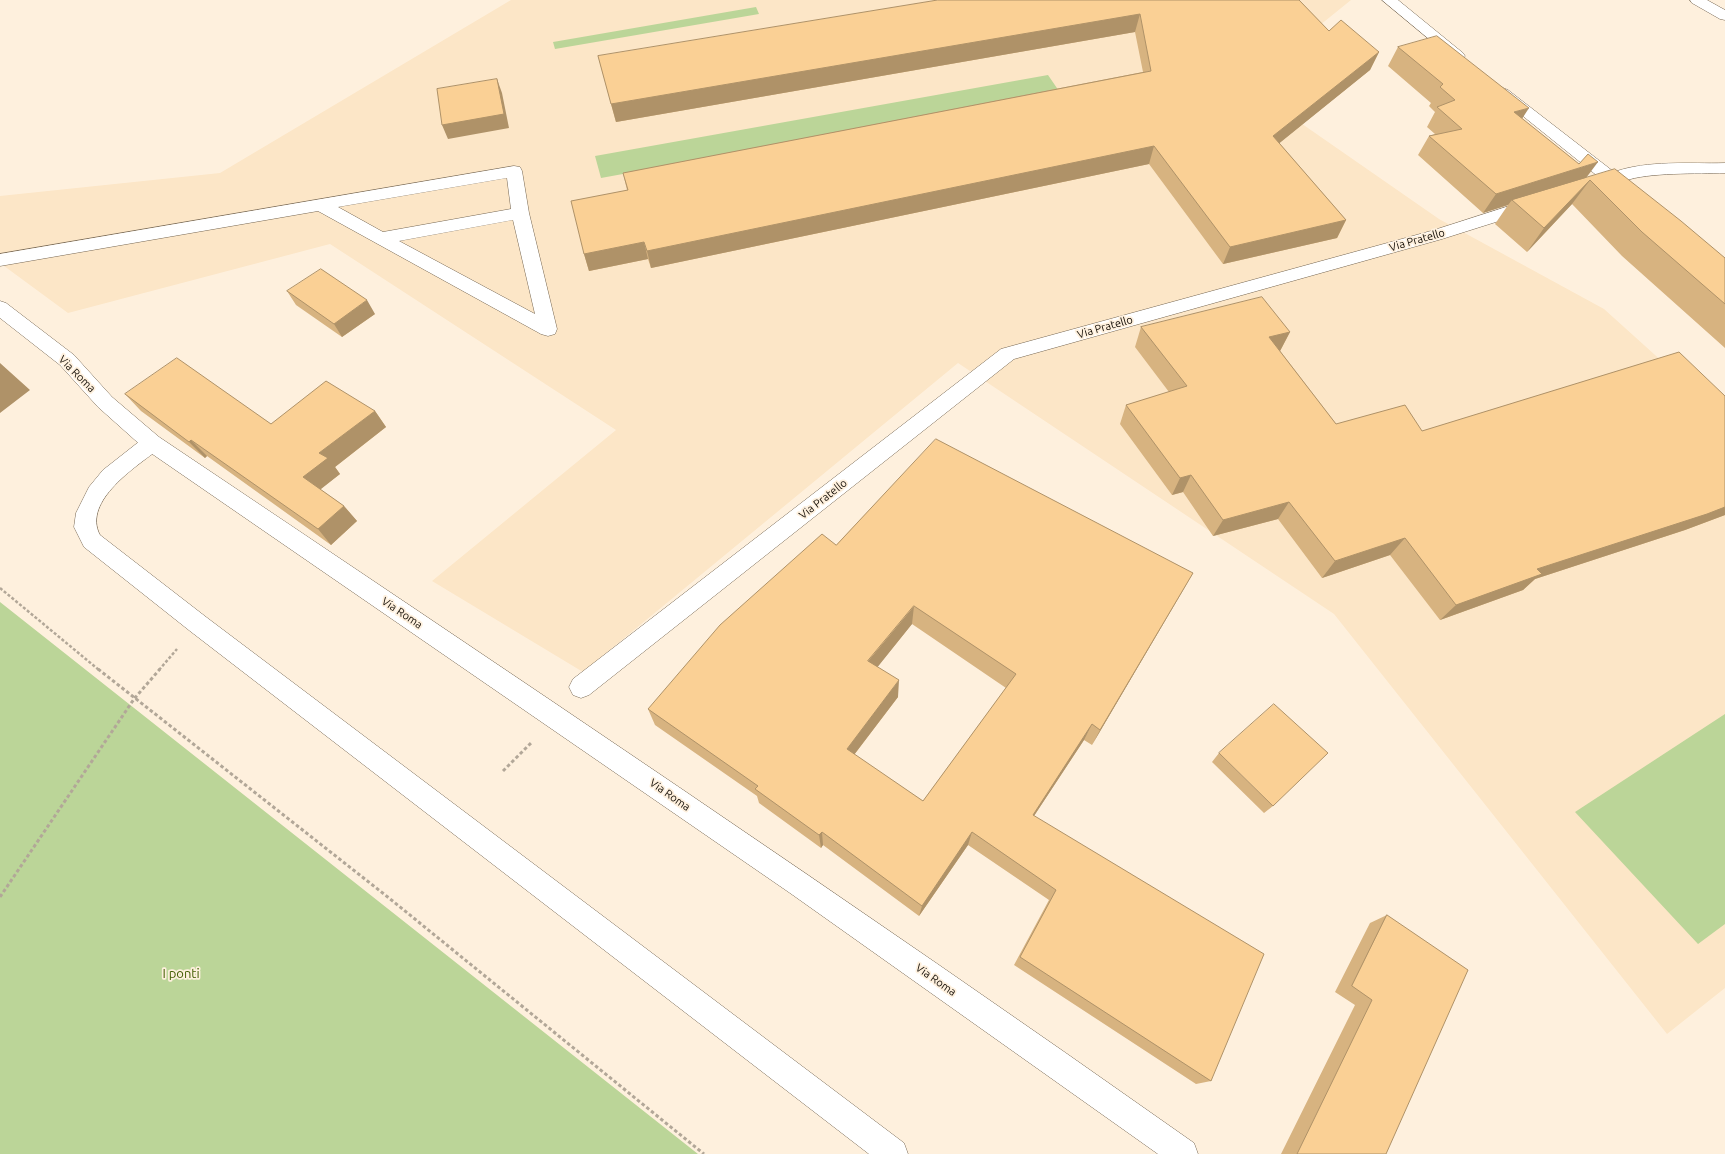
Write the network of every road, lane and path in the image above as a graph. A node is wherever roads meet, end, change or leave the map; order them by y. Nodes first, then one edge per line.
1 (1389, 0) edge
2 (1697, 0) edge
3 (1714, 0) edge
4 (1725, 11) edge
5 (1725, 16) edge
6 (1468, 65) edge
7 (1493, 85) edge
8 (1725, 168) edge
9 (1612, 180) junction
10 (1582, 190) edge
11 (1635, 197) edge
12 (1546, 201) edge
13 (319, 204) junction
14 (520, 213) junction
15 (381, 238) junction
16 (0, 260) edge
17 (0, 308) edge
18 (152, 443) junction
19 (0, 588) edge
20 (198, 624) junction
21 (581, 687) dead end
22 (134, 699) junction
23 (536, 738) dead end
24 (503, 770) dead end
25 (0, 897) edge
26 (704, 1154) edge
27 (893, 1154) edge
28 (1183, 1154) edge

1 - 6 street
2 - 5 street
3 - 4 street
7 - 9 street
8 - 9 street
9 - 10 street
9 - 11 street
12 - 21 street, Via Pratello
13 - 14 street
13 - 15 street
13 - 16 street
14 - 15 street
14 - 15 street
17 - 18 street, Via Roma
18 - 20 street
18 - 28 street, Via Roma
19 - 22 path
20 - 22 path
20 - 27 street
22 - 25 path
22 - 26 path
23 - 24 path

